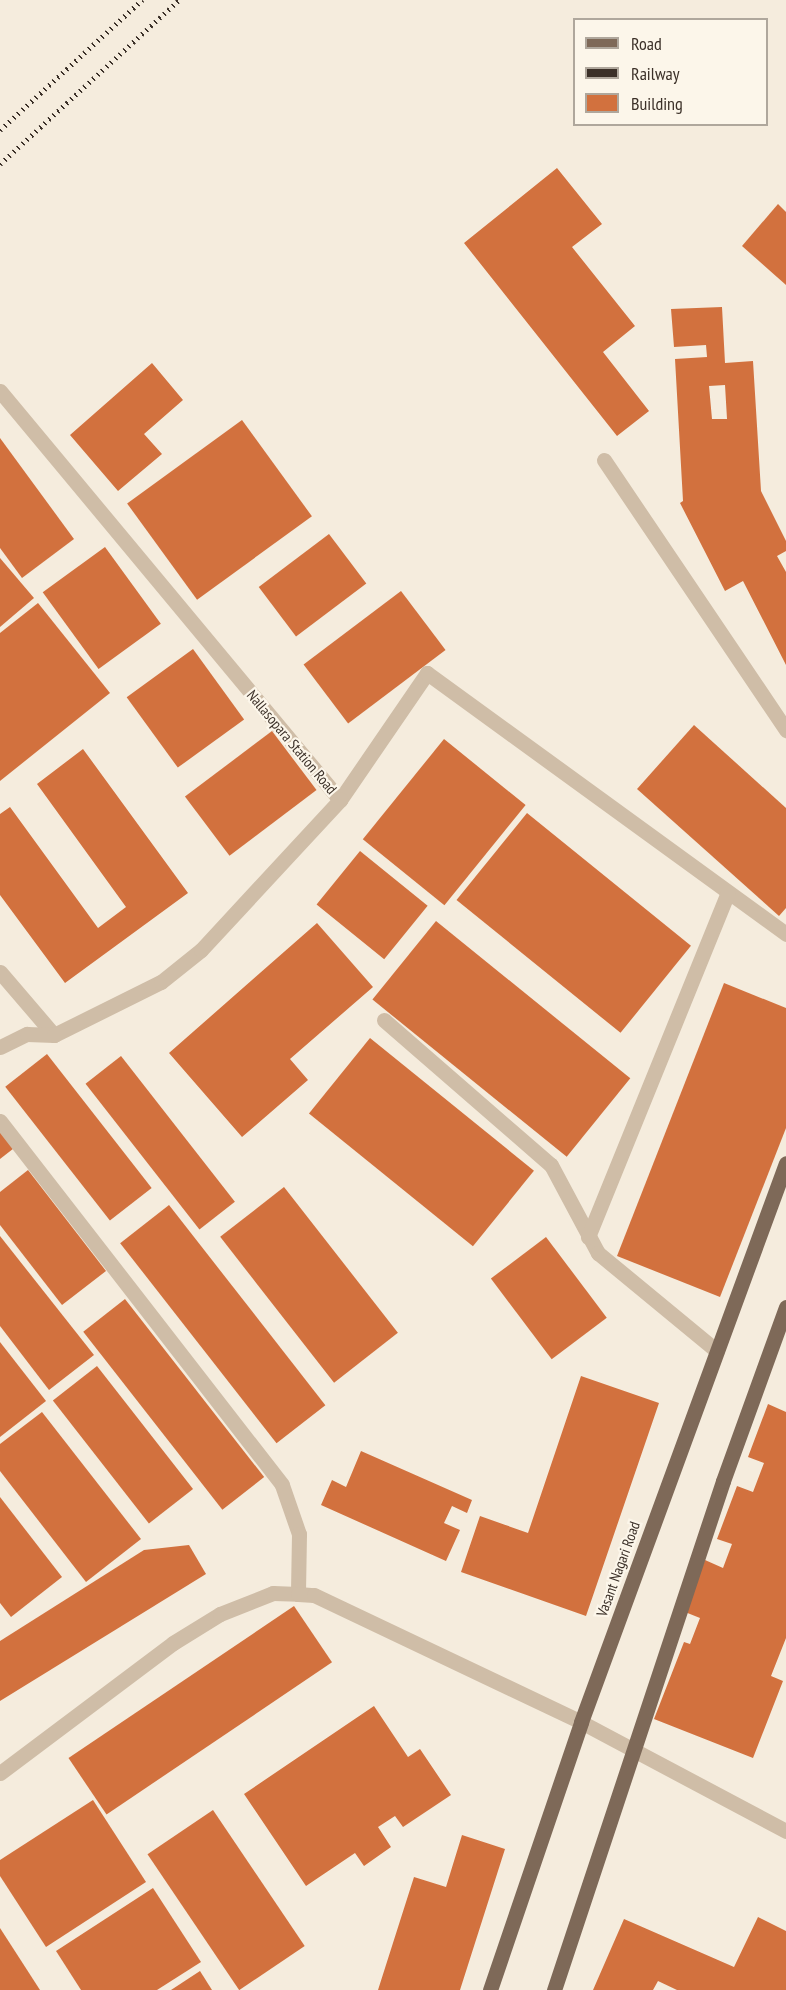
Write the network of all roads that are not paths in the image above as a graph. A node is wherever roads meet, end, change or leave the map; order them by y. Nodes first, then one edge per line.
1 (0, 391) edge
2 (604, 460) dead end
3 (786, 730) edge
4 (340, 800) junction
5 (728, 892) junction
6 (786, 934) edge
7 (0, 972) edge
8 (384, 1020) dead end
9 (54, 1035) junction
10 (0, 1047) edge
11 (0, 1121) edge
12 (786, 1162) edge
13 (588, 1237) junction
14 (786, 1307) edge
15 (717, 1351) junction
16 (298, 1594) junction
17 (581, 1722) junction
18 (634, 1751) junction
19 (0, 1773) edge
20 (786, 1831) edge
21 (490, 1990) edge
22 (554, 1990) edge

1 - 4 street, Nallasopara Station Road
2 - 3 street
4 - 5 street, Nallasopara Station Road
4 - 9 street
5 - 6 street, Nallasopara Station Road
5 - 13 street
7 - 9 street
8 - 13 street
9 - 10 street
11 - 16 street
12 - 15 main road, Vasant Nagari Road
13 - 15 street
14 - 18 main road
15 - 17 main road, Vasant Nagari Road
16 - 17 street
16 - 19 street
17 - 18 street
17 - 21 main road, Vasant Nagari Road
18 - 20 street
18 - 22 main road

